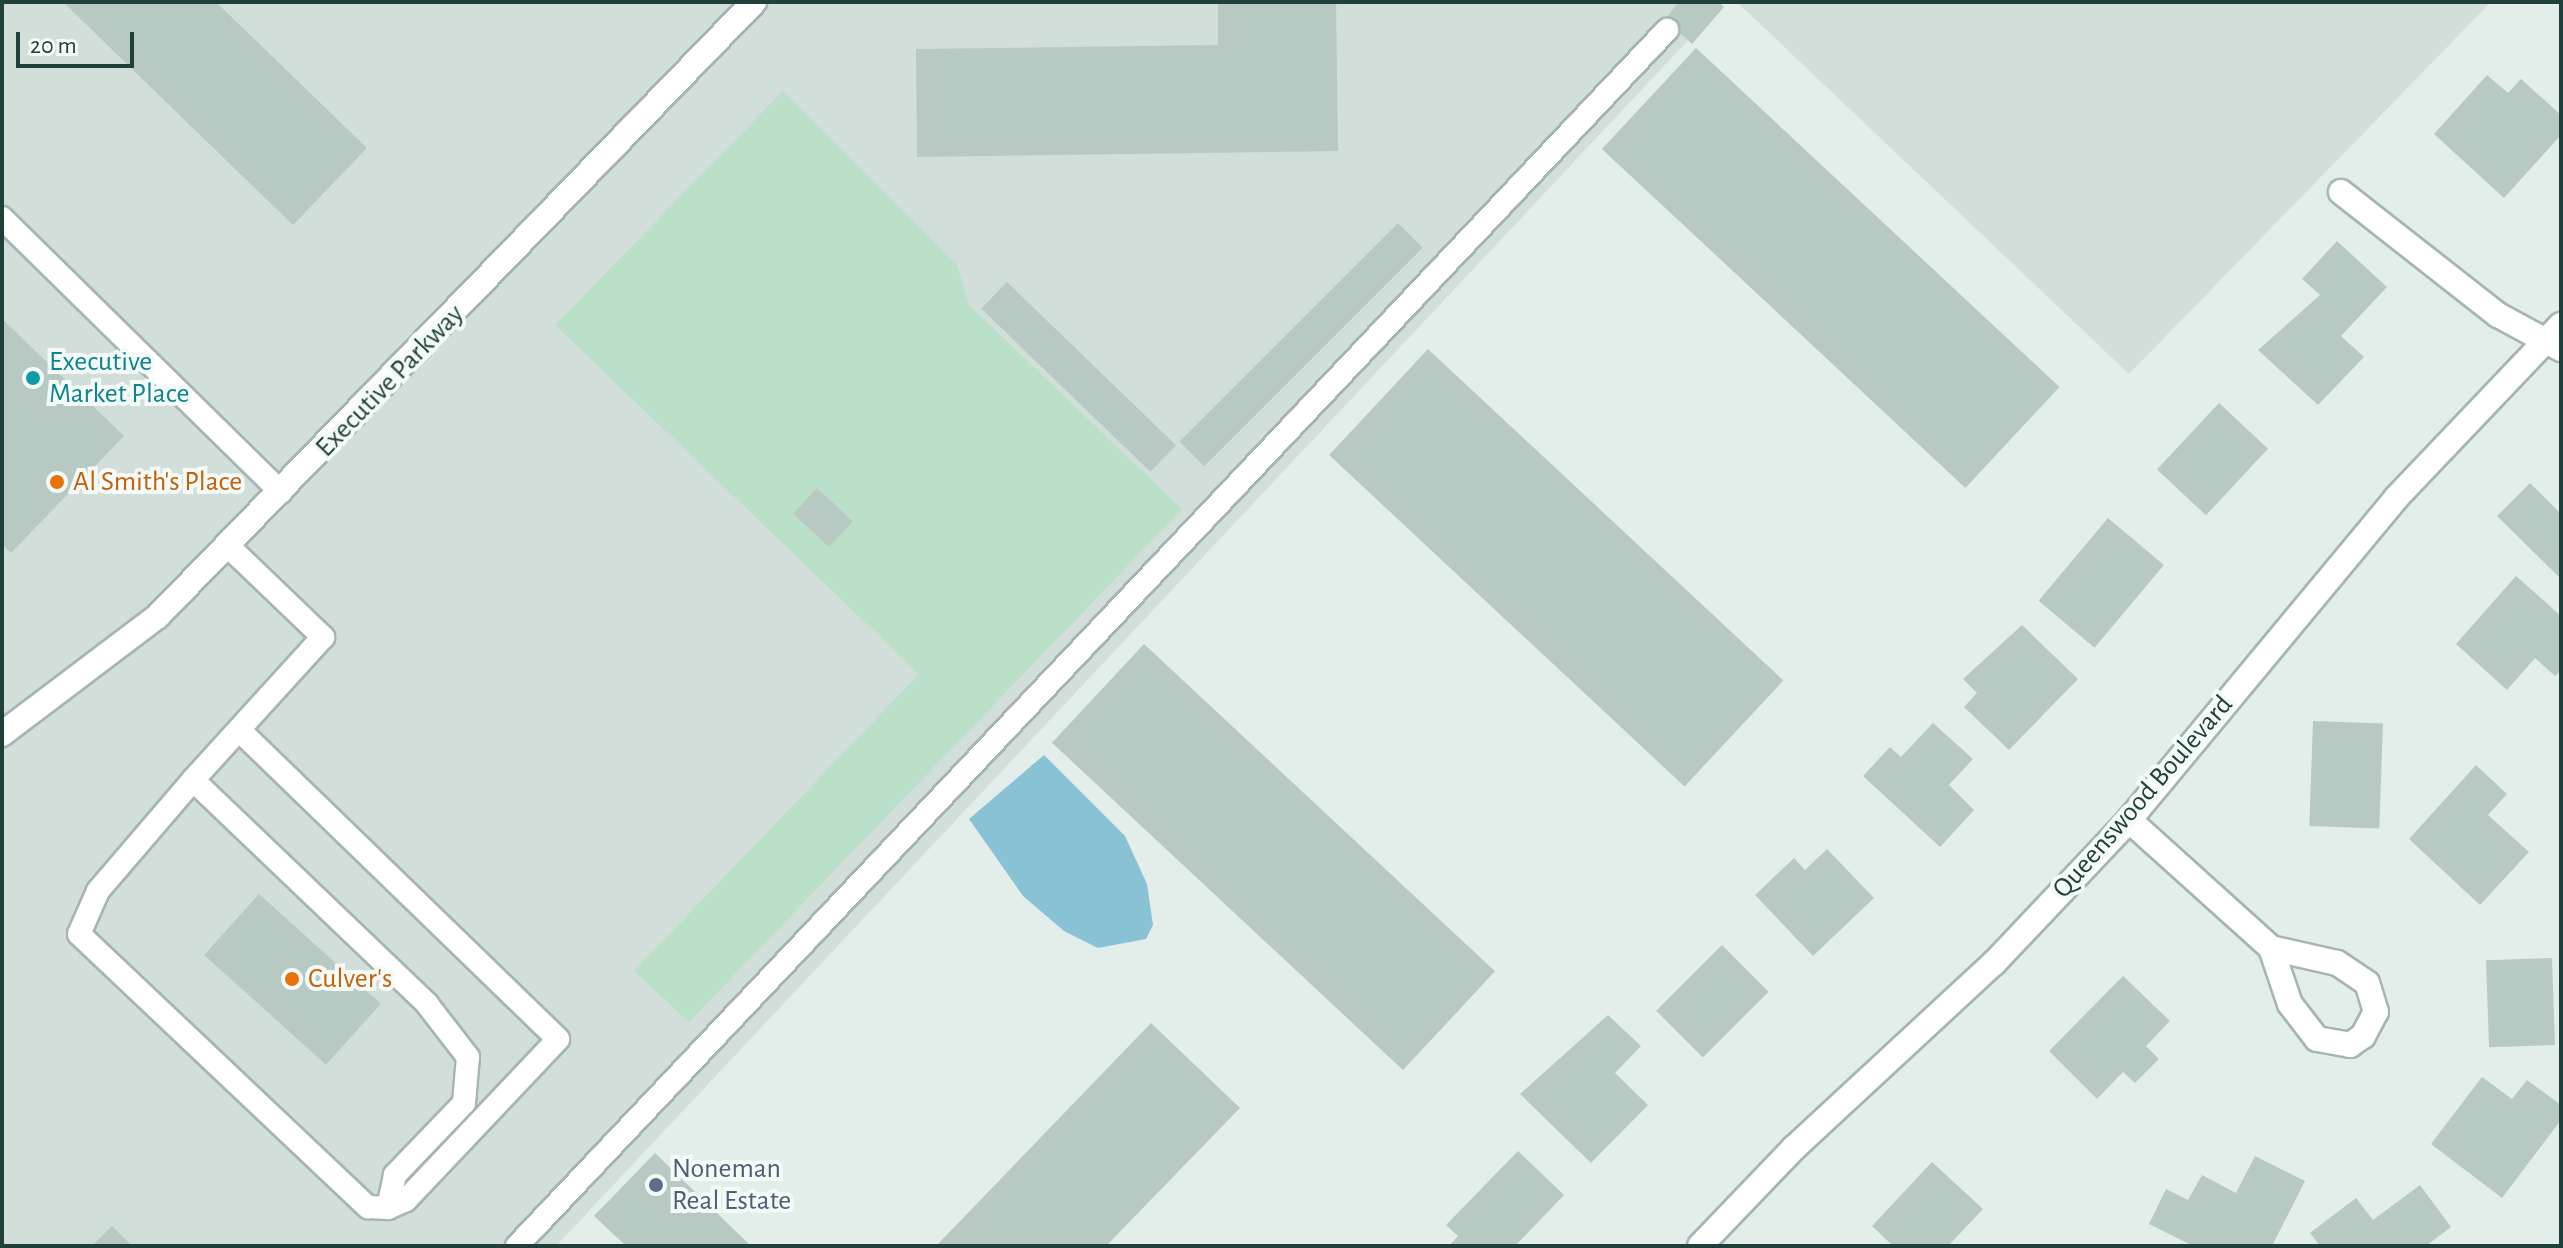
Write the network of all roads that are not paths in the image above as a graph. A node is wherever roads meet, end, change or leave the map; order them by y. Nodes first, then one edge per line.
1 (754, 2) edge
2 (1667, 30) dead end
3 (2341, 192) dead end
4 (2, 218) edge
5 (2556, 338) edge
6 (281, 492) junction
7 (228, 546) junction
8 (239, 730) junction
9 (2, 734) edge
10 (193, 780) junction
11 (2129, 820) junction
12 (2271, 948) junction
13 (388, 1208) junction
14 (1709, 1243) edge
15 (517, 1246) edge

1 - 6 street, Executive Parkway
2 - 15 lane
3 - 5 street
4 - 6 lane
5 - 11 street, Queenswood Boulevard
6 - 7 street, Executive Parkway
7 - 8 lane
7 - 9 street, Executive Parkway
8 - 10 lane
8 - 13 lane
10 - 13 lane
10 - 13 lane
11 - 12 street
11 - 14 street, Queenswood Boulevard
12 - 12 street

